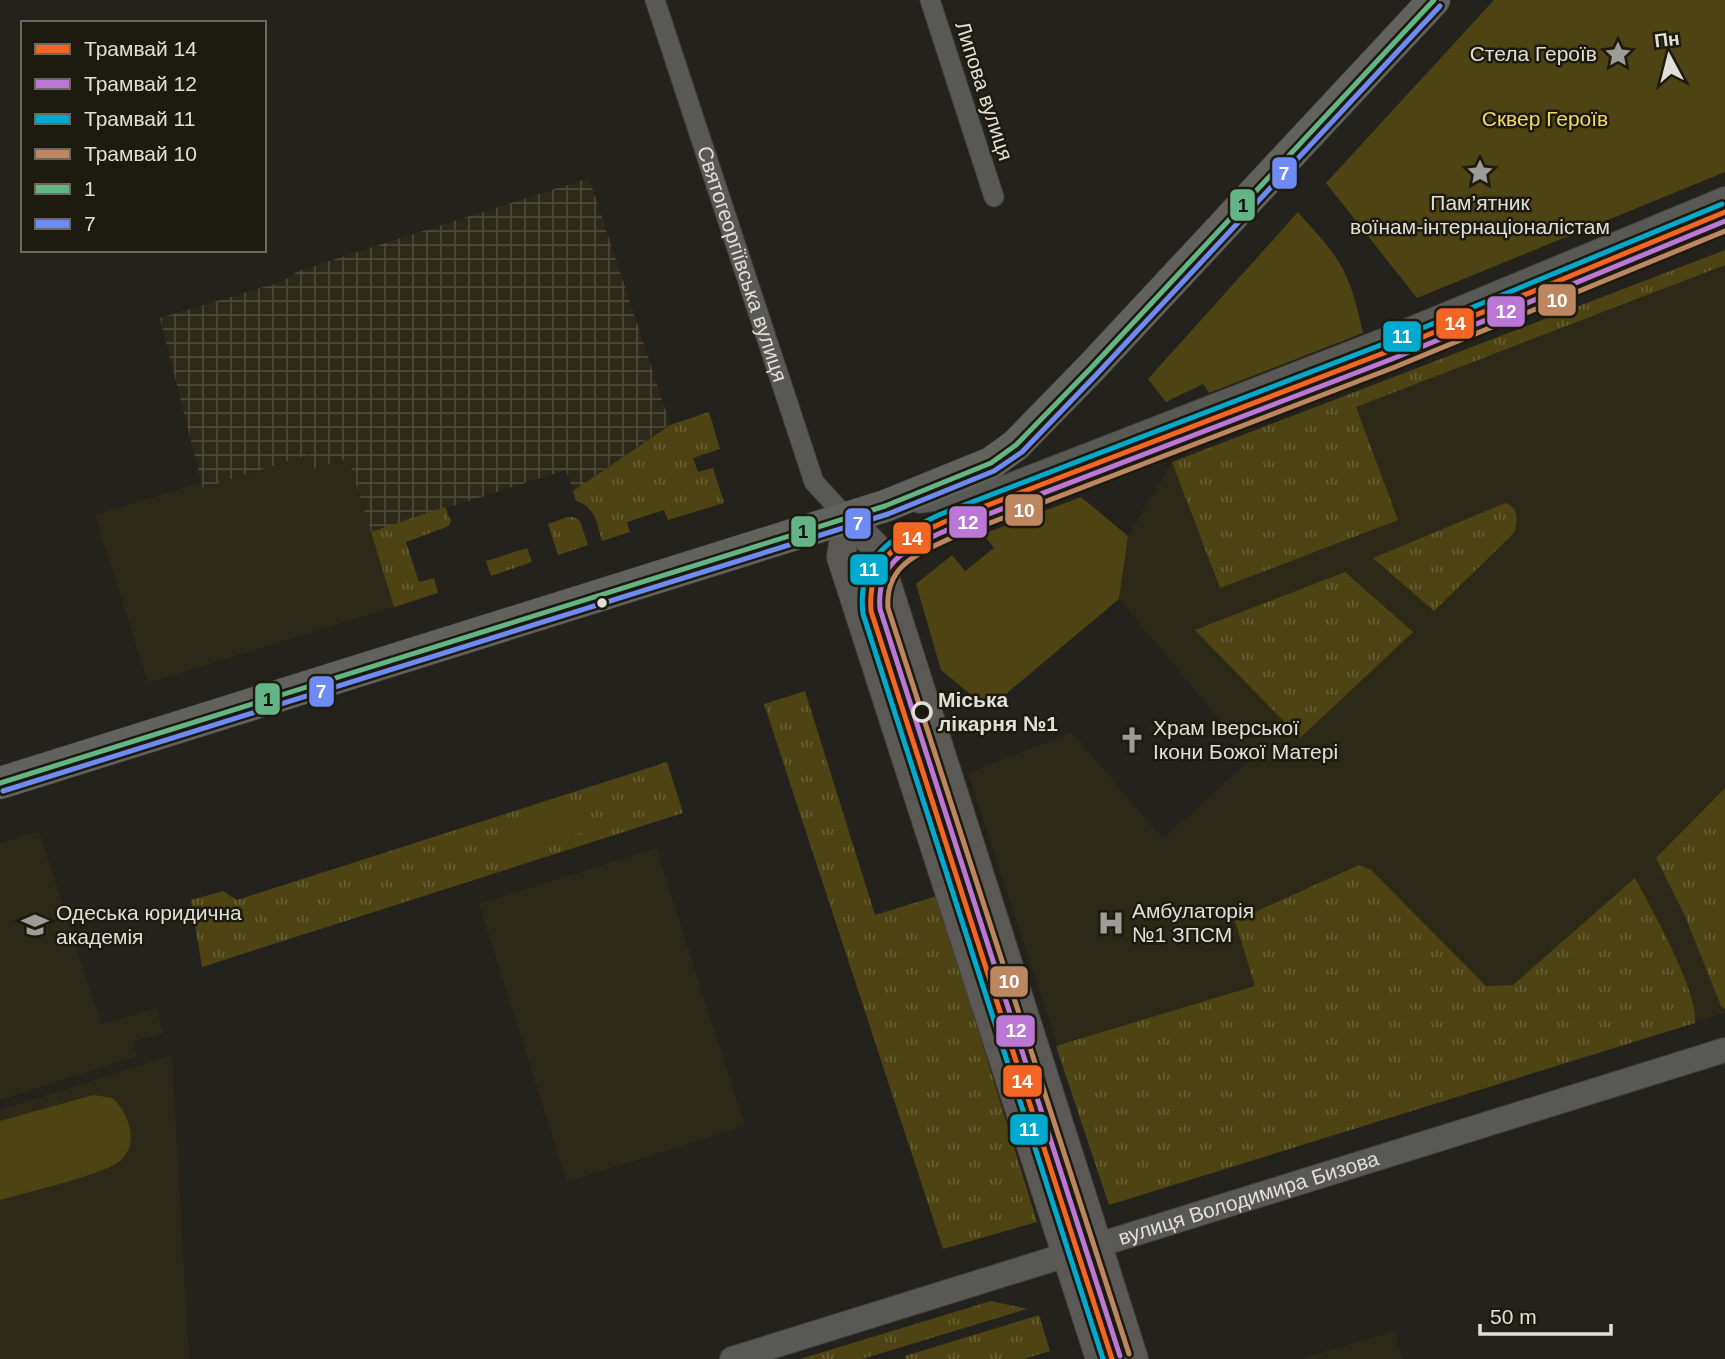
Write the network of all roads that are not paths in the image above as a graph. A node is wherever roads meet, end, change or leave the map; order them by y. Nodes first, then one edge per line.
1 (655, 0) edge
2 (930, 0) edge
3 (1434, 0) edge
4 (995, 197) dead end
5 (1725, 199) edge
6 (885, 506) junction
7 (847, 518) junction
8 (0, 783) edge
9 (1724, 1054) edge
10 (1098, 1244) junction
11 (1067, 1254) junction
12 (732, 1359) edge
13 (1100, 1359) edge
14 (1134, 1359) edge

1 - 7 street, Святогеоргіївська вулиця
2 - 4 street, Липова вулиця
3 - 6 main road
5 - 6 street
6 - 7 main road
7 - 8 main road
7 - 10 main road, Святогеоргіївська вулиця
7 - 11 main road
9 - 10 street, вулиця Володимира Бизова
10 - 11 street, вулиця Володимира Бизова
10 - 14 main road, Святогеоргіївська вулиця
11 - 12 street, вулиця Володимира Бизова
11 - 13 main road

